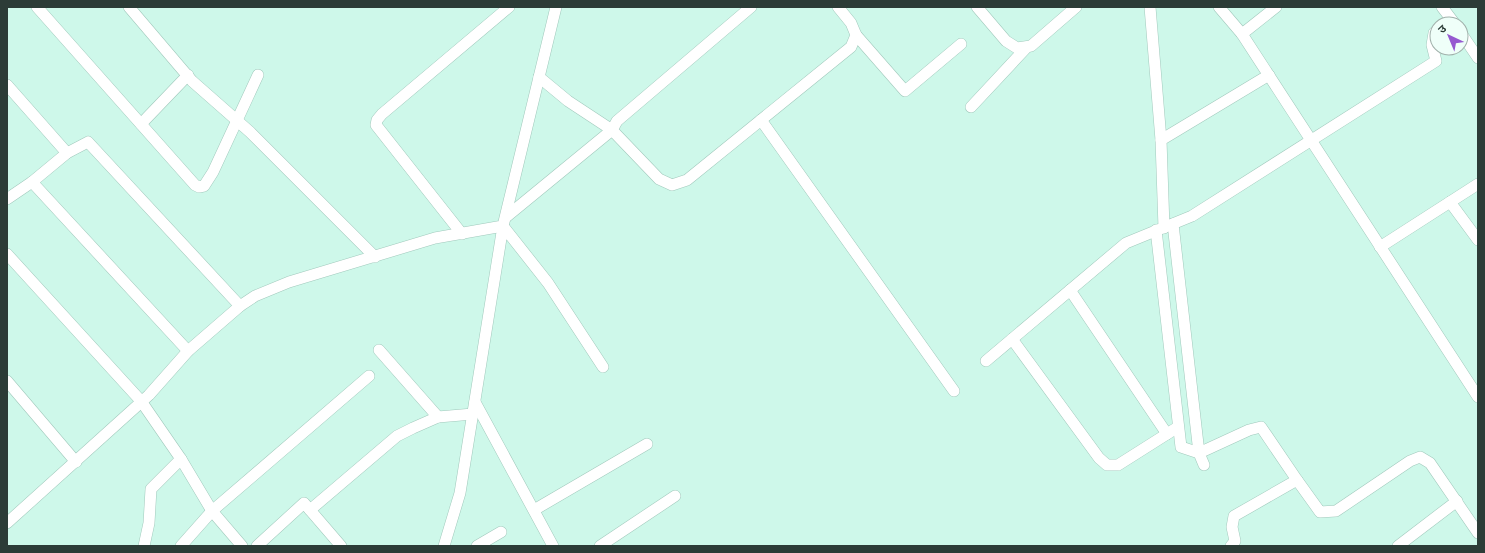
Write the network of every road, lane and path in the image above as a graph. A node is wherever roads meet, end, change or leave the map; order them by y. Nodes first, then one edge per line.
1 (37, 7) edge
2 (129, 7) edge
3 (509, 7) edge
4 (750, 7) edge
5 (838, 7) edge
6 (977, 7) edge
7 (1076, 7) edge
8 (1150, 7) edge
9 (1219, 7) edge
10 (1276, 7) edge
11 (1442, 7) edge
12 (552, 10) edge
13 (1447, 16) edge
14 (1242, 34) junction
15 (856, 35) junction
16 (961, 44) dead end
17 (1469, 45) edge
18 (1027, 47) junction
19 (1435, 56) edge
20 (1478, 58) edge
21 (188, 75) junction
22 (258, 75) dead end
23 (1269, 75) junction
24 (539, 77) junction
25 (7, 85) edge
26 (971, 107) dead end
27 (237, 120) junction
28 (761, 120) junction
29 (141, 124) junction
30 (612, 130) junction
31 (1161, 140) junction
32 (1311, 141) junction
33 (67, 153) junction
34 (32, 182) junction
35 (1478, 184) edge
36 (8, 196) edge
37 (1450, 202) junction
38 (505, 221) junction
39 (1164, 227) junction
40 (462, 234) junction
41 (1478, 240) edge
42 (1380, 247) junction
43 (7, 254) edge
44 (375, 257) junction
45 (1070, 290) junction
46 (240, 306) junction
47 (1012, 339) junction
48 (379, 350) dead end
49 (188, 351) junction
50 (986, 361) dead end
51 (603, 367) dead end
52 (369, 376) dead end
53 (7, 381) edge
54 (954, 391) dead end
55 (1478, 397) edge
56 (141, 401) junction
57 (475, 402) junction
58 (473, 414) junction
59 (438, 417) junction
60 (1178, 427) junction
61 (1167, 434) junction
62 (647, 444) dead end
63 (1199, 453) junction
64 (181, 459) junction
65 (76, 462) junction
66 (1204, 465) dead end
67 (1297, 480) junction
68 (675, 496) dead end
69 (1457, 501) junction
70 (310, 510) junction
71 (534, 510) junction
72 (212, 511) junction
73 (7, 524) edge
74 (501, 532) dead end
75 (1478, 533) edge
76 (144, 546) edge
77 (181, 546) edge
78 (242, 546) edge
79 (257, 546) edge
80 (341, 546) edge
81 (444, 546) edge
82 (477, 546) edge
83 (553, 546) edge
84 (600, 546) edge
85 (1231, 546) edge
86 (1398, 546) edge

1 - 29 street
2 - 21 street
3 - 40 street
4 - 30 street
5 - 15 street
6 - 18 street
7 - 18 street
8 - 31 street
9 - 14 street
10 - 14 street
11 - 13 street
12 - 24 street
14 - 23 street
15 - 16 street
15 - 28 street
17 - 20 street
18 - 26 street
19 - 32 street
21 - 27 street
21 - 29 street
22 - 27 street
23 - 31 street
23 - 32 street
24 - 30 street
24 - 38 street
25 - 33 street
27 - 29 street
27 - 44 street
28 - 30 street
28 - 54 street
30 - 38 street
31 - 39 street
32 - 39 street
32 - 42 street
33 - 34 street
33 - 46 street
34 - 36 street
34 - 49 street
35 - 37 street
37 - 41 street
37 - 42 street
38 - 40 street
38 - 51 street
38 - 57 street
39 - 45 street
39 - 60 street
39 - 63 street
40 - 44 street
42 - 55 street
43 - 56 street
44 - 46 street
45 - 47 street
45 - 61 street
46 - 49 street
47 - 50 street
47 - 61 street
48 - 59 street
49 - 56 street
52 - 72 street
53 - 65 street
56 - 64 street
56 - 65 street
57 - 58 street
57 - 71 street
58 - 59 street
58 - 81 street
59 - 70 street
60 - 61 street
60 - 63 street
62 - 71 street
63 - 66 street
63 - 67 street
64 - 72 street
64 - 76 street
65 - 73 street
67 - 69 street
67 - 85 street
68 - 84 street
69 - 75 street
69 - 86 street
70 - 79 street
70 - 80 street
71 - 83 street
72 - 77 street
72 - 78 street
74 - 82 street

